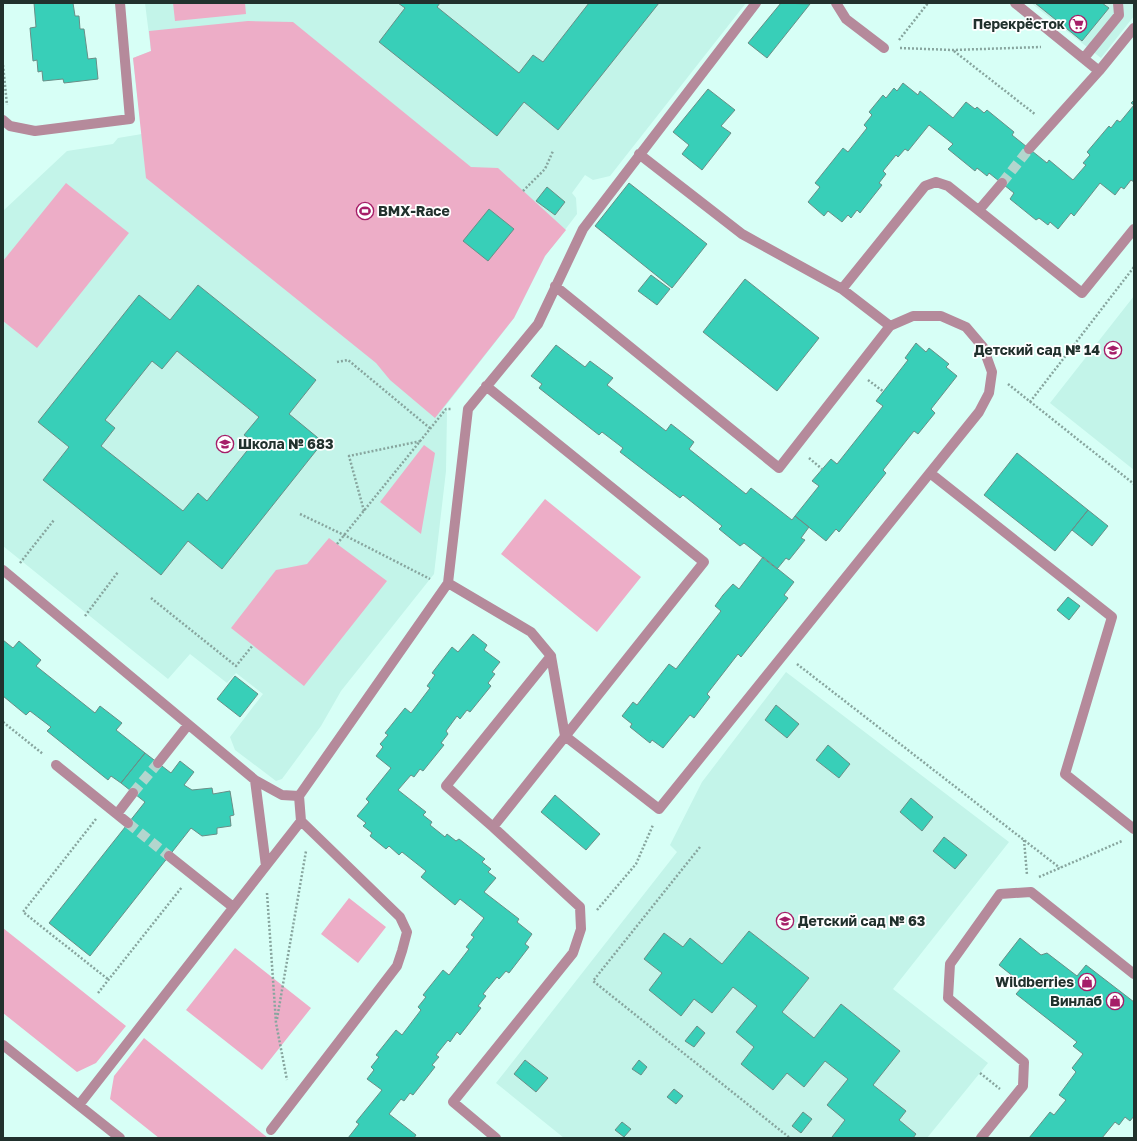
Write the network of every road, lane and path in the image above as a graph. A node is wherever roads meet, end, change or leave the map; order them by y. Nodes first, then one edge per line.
1 (120, 3) edge
2 (756, 3) edge
3 (836, 3) edge
4 (928, 3) edge
5 (1015, 3) edge
6 (1118, 3) edge
7 (1134, 28) edge
8 (1069, 46) junction
9 (888, 48) junction
10 (953, 50) junction
11 (1084, 58) junction
12 (3, 66) edge
13 (1100, 71) junction
14 (6, 123) edge
15 (1050, 126) junction
16 (1029, 149) tunnel mouth
17 (553, 151) dead end
18 (640, 154) junction
19 (1002, 183) tunnel mouth
20 (523, 192) dead end
21 (979, 210) junction
22 (1134, 229) edge
23 (1134, 267) edge
24 (555, 286) junction
25 (842, 289) junction
26 (890, 326) junction
27 (337, 362) dead end
28 (992, 372) junction
29 (873, 384) dead end
30 (486, 386) junction
31 (884, 392) dead end
32 (1030, 402) junction
33 (468, 409) junction
34 (431, 429) junction
35 (421, 442) junction
36 (814, 462) dead end
37 (822, 470) dead end
38 (930, 472) junction
39 (1134, 484) edge
40 (364, 511) junction
41 (300, 514) dead end
42 (54, 520) dead end
43 (344, 535) junction
44 (337, 544) dead end
45 (118, 572) dead end
46 (6, 573) edge
47 (448, 583) junction
48 (151, 598) dead end
49 (74, 631) junction
50 (253, 645) dead end
51 (784, 654) junction
52 (551, 656) junction
53 (3, 722) edge
54 (188, 725) junction
55 (565, 736) junction
56 (158, 763) tunnel mouth
57 (56, 765) joint
58 (255, 780) junction
59 (133, 793) tunnel mouth
60 (299, 796) junction
61 (107, 806) junction
62 (659, 810) junction
63 (117, 814) junction
64 (300, 821) junction
65 (128, 823) tunnel mouth
66 (493, 827) junction
67 (1134, 829) edge
68 (1127, 839) dead end
69 (1024, 840) junction
70 (700, 847) dead end
71 (169, 856) tunnel mouth
72 (266, 866) junction
73 (1060, 868) junction
74 (192, 874) junction
75 (1028, 881) junction
76 (1019, 893) junction
77 (233, 907) junction
78 (581, 929) junction
79 (1134, 974) edge
80 (109, 980) junction
81 (98, 993) dead end
82 (276, 1023) junction
83 (3, 1045) edge
84 (980, 1073) dead end
85 (287, 1083) dead end
86 (1012, 1099) junction
87 (79, 1105) junction
88 (271, 1130) dead end
89 (120, 1138) edge
90 (496, 1138) edge
91 (790, 1138) edge
92 (981, 1138) edge

1 - 14 street
2 - 18 street
3 - 9 street
4 - 9 path
5 - 8 street
6 - 11 street
7 - 13 street
8 - 10 path
8 - 11 street
9 - 10 path
10 - 15 path
11 - 13 street
12 - 14 path
13 - 15 street
15 - 16 street
17 - 20 path
18 - 24 street
18 - 25 street
19 - 21 street
21 - 22 street
21 - 25 street
23 - 32 path
24 - 26 street
24 - 30 street
25 - 26 street
26 - 28 street
27 - 34 path
28 - 32 path
28 - 38 street
29 - 31 path
30 - 33 street
30 - 55 street
32 - 39 path
33 - 34 path
33 - 47 street
34 - 35 path
35 - 40 path
35 - 40 path
36 - 37 path
38 - 51 street
38 - 67 street
40 - 43 path
41 - 43 path
42 - 46 path
43 - 44 path
43 - 47 path
45 - 49 path
46 - 49 street
47 - 52 street
47 - 60 street
48 - 50 path
49 - 54 street
51 - 62 street
51 - 69 path
52 - 55 street
52 - 66 street
53 - 57 path
54 - 56 street
54 - 58 street
55 - 62 street
55 - 66 street
57 - 61 street
58 - 60 street
58 - 72 street
59 - 63 street
60 - 64 street
61 - 63 street
61 - 80 path
62 - 78 path
63 - 65 street
64 - 72 street
64 - 82 path
64 - 88 street
66 - 78 street
68 - 73 path
69 - 73 path
69 - 75 path
70 - 91 path
71 - 74 street
72 - 77 street
72 - 82 path
73 - 75 path
74 - 77 street
74 - 80 path
75 - 76 path
76 - 79 street
76 - 86 street
77 - 87 street
78 - 90 street
80 - 81 path
82 - 85 path
83 - 87 street
84 - 86 path
86 - 92 street
87 - 89 street

